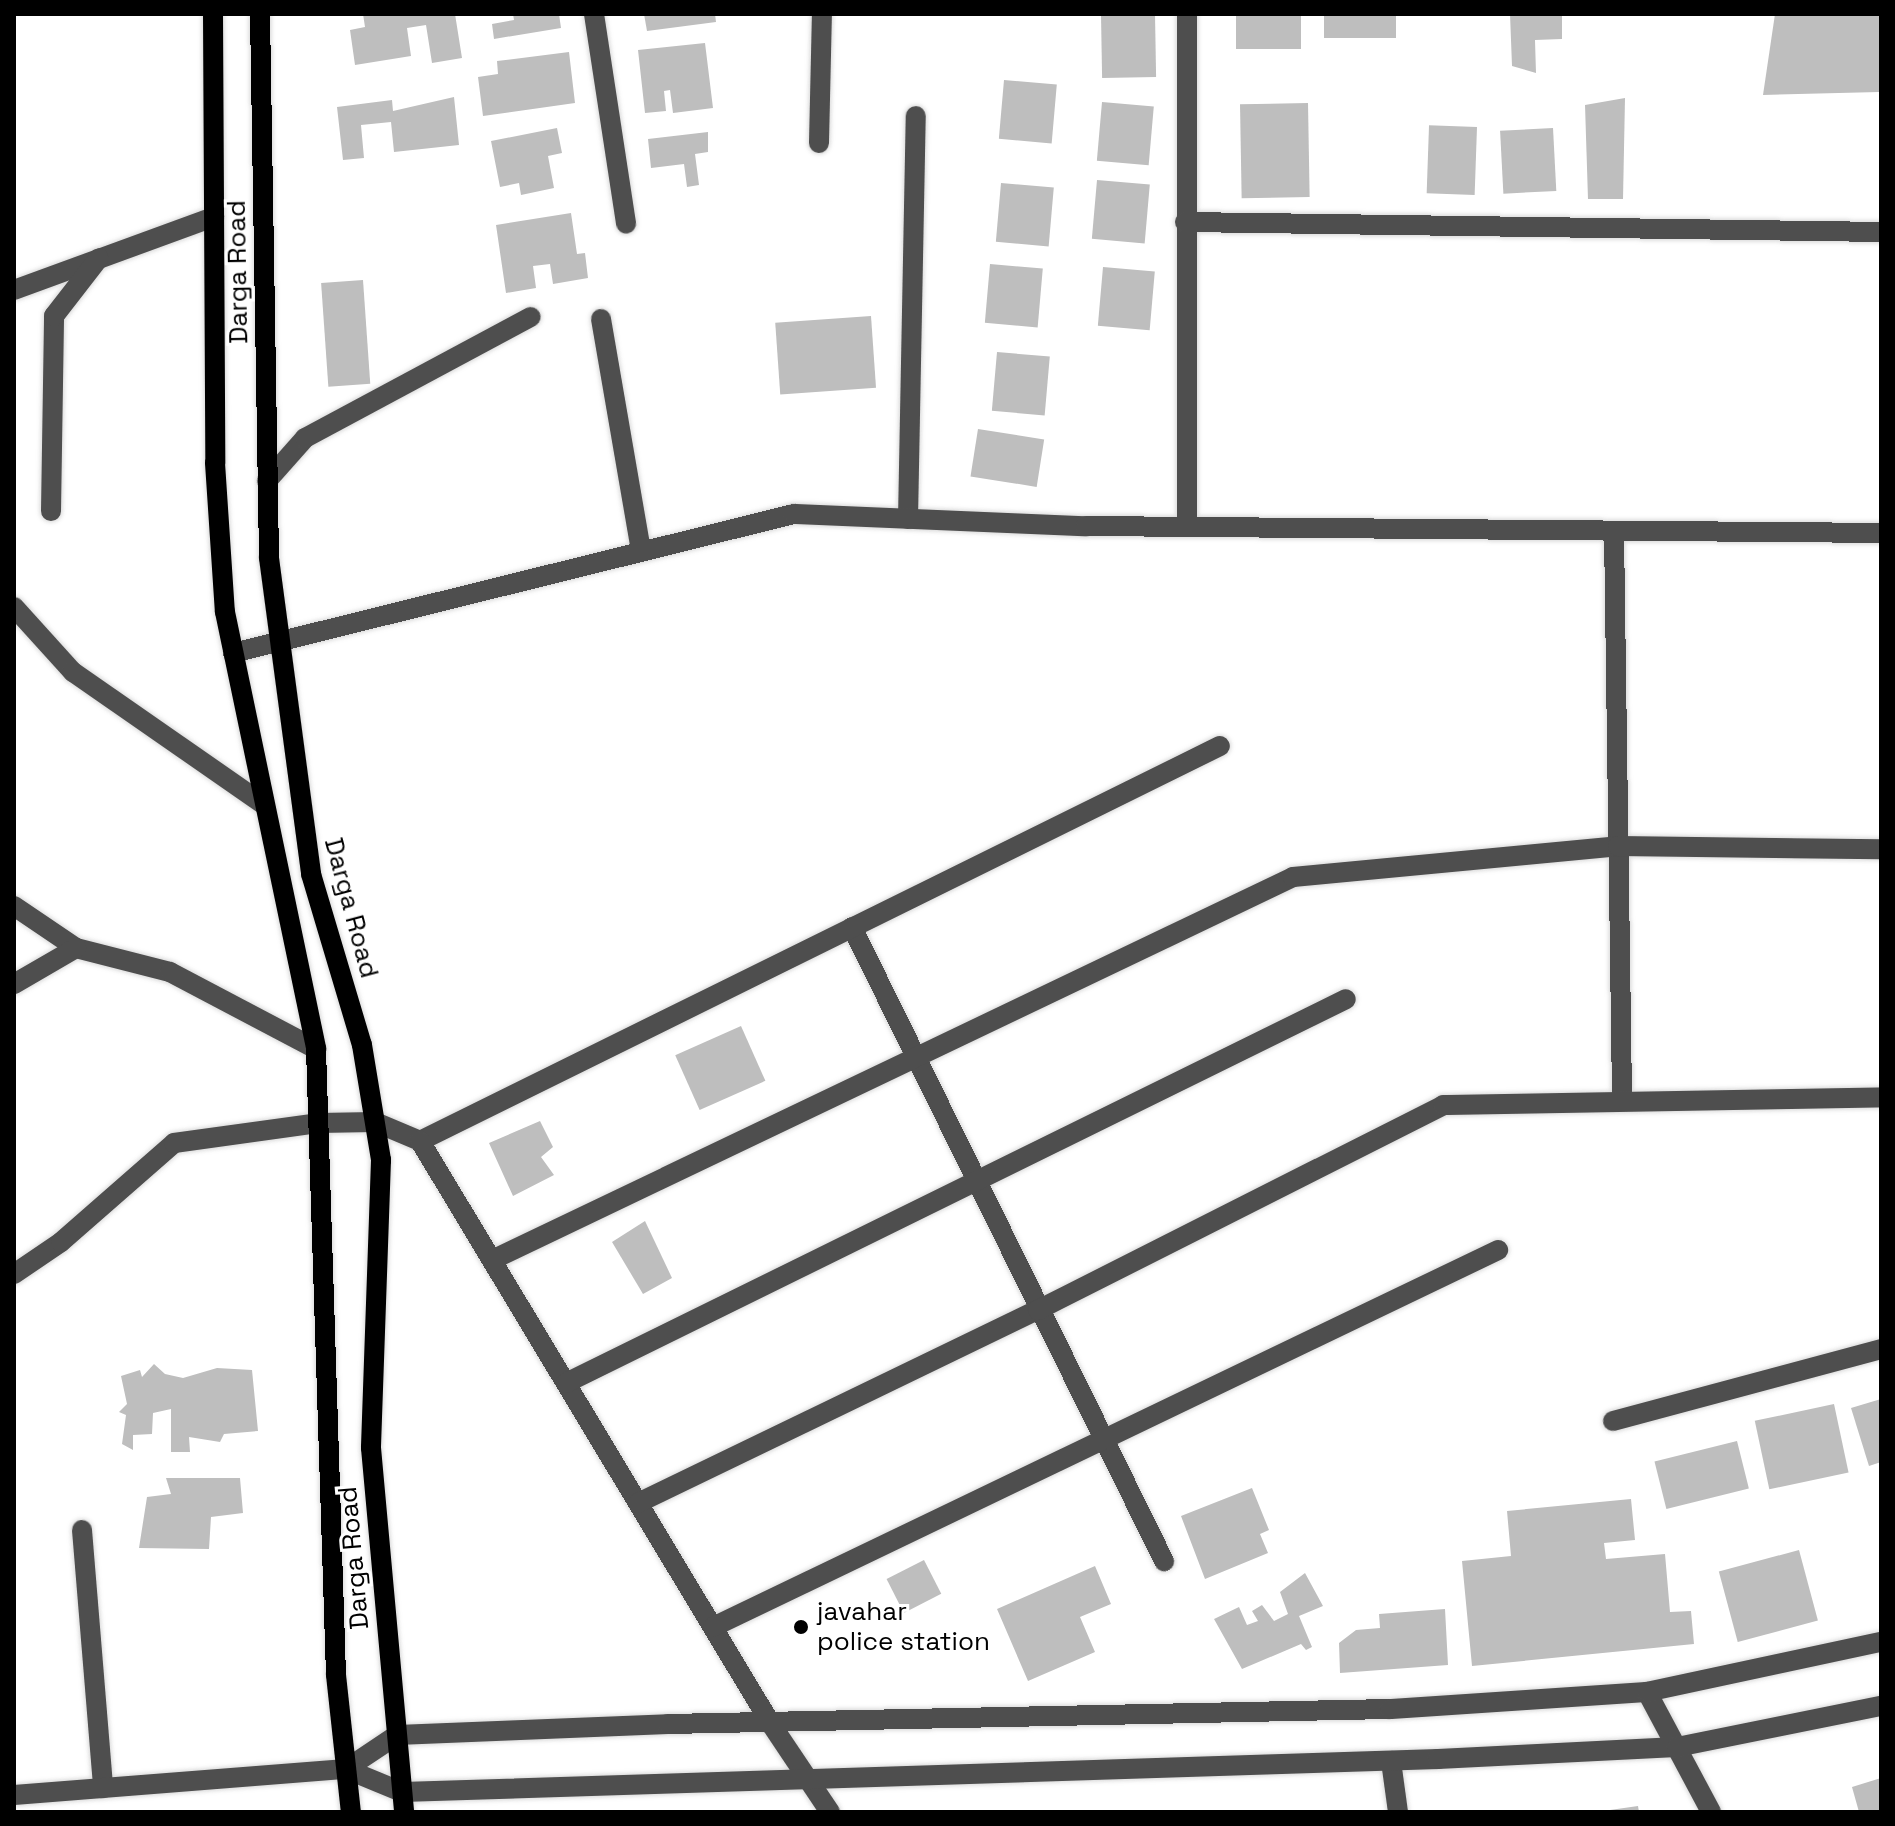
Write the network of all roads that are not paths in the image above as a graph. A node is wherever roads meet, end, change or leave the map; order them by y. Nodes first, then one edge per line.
1 (213, 14) edge
2 (260, 14) edge
3 (594, 14) edge
4 (822, 14) edge
5 (1187, 14) edge
6 (916, 116) dead end
7 (819, 143) dead end
8 (214, 217) junction
9 (1185, 222) junction
10 (626, 224) dead end
11 (1881, 232) edge
12 (99, 258) junction
13 (14, 290) edge
14 (531, 317) dead end
15 (601, 319) dead end
16 (267, 481) junction
17 (51, 511) dead end
18 (908, 519) junction
19 (1187, 527) junction
20 (1614, 531) junction
21 (1881, 533) edge
22 (641, 551) junction
23 (14, 607) edge
24 (279, 641) junction
25 (233, 653) junction
26 (1220, 746) dead end
27 (263, 804) junction
28 (1618, 846) junction
29 (1881, 849) edge
30 (14, 906) edge
31 (852, 927) junction
32 (76, 948) junction
33 (14, 984) edge
34 (1346, 999) dead end
35 (316, 1049) junction
36 (915, 1056) junction
37 (1881, 1097) edge
38 (1622, 1099) junction
39 (375, 1122) junction
40 (318, 1123) junction
41 (420, 1141) junction
42 (976, 1181) junction
43 (1498, 1250) dead end
44 (492, 1260) junction
45 (14, 1274) edge
46 (1038, 1310) junction
47 (1881, 1349) edge
48 (566, 1383) junction
49 (1613, 1421) dead end
50 (1102, 1441) junction
51 (638, 1503) junction
52 (82, 1530) dead end
53 (1164, 1561) dead end
54 (713, 1627) junction
55 (1881, 1642) edge
56 (1647, 1692) junction
57 (1881, 1706) edge
58 (771, 1724) junction
59 (397, 1735) junction
60 (1677, 1747) junction
61 (1391, 1761) junction
62 (346, 1769) junction
63 (805, 1780) junction
64 (103, 1788) junction
65 (14, 1795) edge
66 (403, 1802) edge
67 (351, 1812) edge
68 (830, 1812) edge
69 (1398, 1812) edge
70 (1711, 1812) edge

1 - 8 main road, Darga Road
2 - 16 main road, Darga Road
3 - 10 street
4 - 7 street
5 - 9 street
6 - 18 street
8 - 12 street
8 - 25 main road, Darga Road
9 - 11 street
9 - 19 street
12 - 13 street
12 - 17 street
14 - 16 street
15 - 22 street
16 - 24 main road, Darga Road
18 - 19 street
18 - 22 street
19 - 20 street
20 - 21 street
20 - 28 street
22 - 24 street
23 - 27 street
24 - 25 street
24 - 39 main road, Darga Road
25 - 27 main road, Darga Road
26 - 31 street
27 - 35 main road, Darga Road
28 - 29 street
28 - 36 street
28 - 38 street
30 - 32 street
31 - 36 street
31 - 41 street
32 - 33 street
32 - 35 street
34 - 42 street
35 - 40 main road, Darga Road
36 - 42 street
36 - 44 street
37 - 38 street
38 - 46 street
39 - 40 street
39 - 41 street
39 - 59 main road, Darga Road
40 - 45 street
40 - 62 main road, Darga Road
41 - 44 street
42 - 46 street
42 - 48 street
43 - 50 street
44 - 48 street
46 - 50 street
46 - 51 street
47 - 49 street
48 - 51 street
50 - 53 street
50 - 54 street
51 - 54 street
52 - 64 street
54 - 58 street
55 - 56 street
56 - 58 street
56 - 60 street
57 - 60 street
58 - 59 street
58 - 63 street
59 - 62 street
59 - 66 main road, Darga Road
60 - 61 street
60 - 70 street
61 - 63 street
61 - 69 street
62 - 64 street
62 - 66 street
62 - 67 main road, Darga Road
63 - 66 street
63 - 68 street
64 - 65 street

